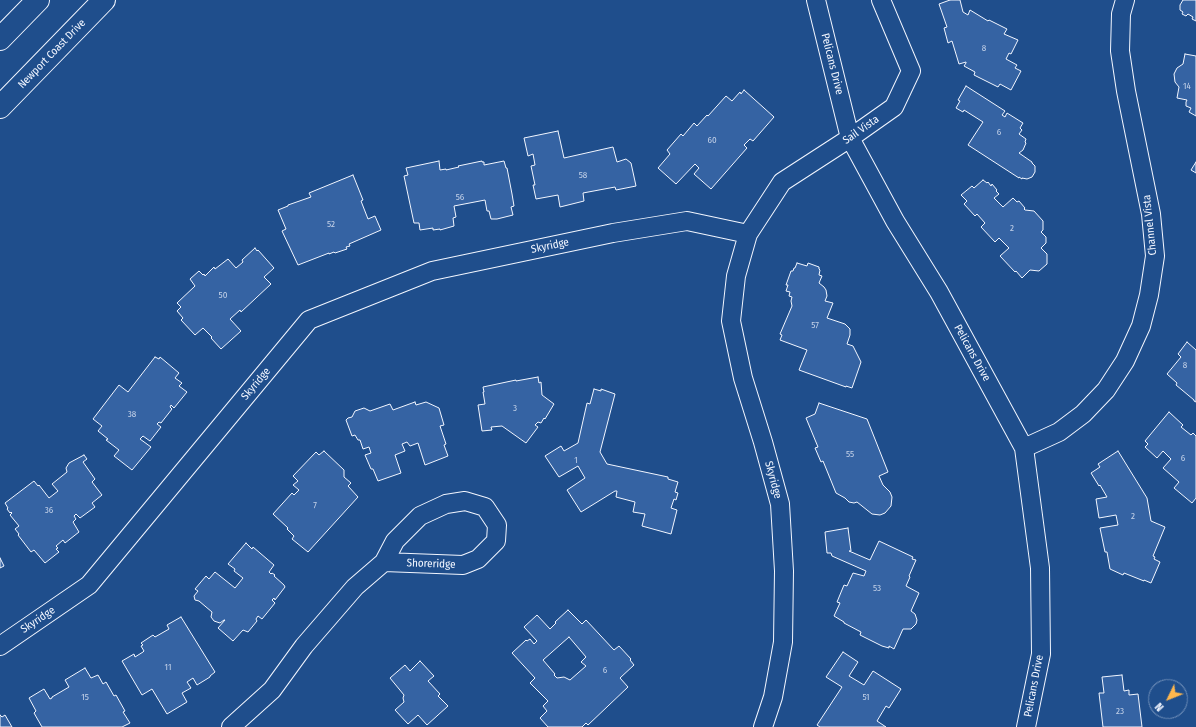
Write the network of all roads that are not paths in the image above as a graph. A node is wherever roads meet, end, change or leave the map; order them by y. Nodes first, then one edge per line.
1 (38, 0) edge
2 (104, 0) edge
3 (816, 0) edge
4 (881, 0) edge
5 (1125, 0) edge
6 (0, 39) edge
7 (0, 107) edge
8 (850, 138) junction
9 (748, 234) junction
10 (1024, 448) junction
11 (384, 562) junction
12 (0, 646) edge
13 (231, 727) edge
14 (763, 727) edge
15 (1026, 727) edge

1 - 6 main road
2 - 7 main road, Newport Coast Drive
3 - 8 street, Pelicans Drive
4 - 8 street, Sail Vista
5 - 10 street, Channel Vista
8 - 9 street, Sail Vista
8 - 10 street, Pelicans Drive
9 - 12 street, Skyridge
9 - 14 street, Skyridge
10 - 15 street, Pelicans Drive
11 - 11 street, Shoreridge
11 - 13 street, Shoreridge

